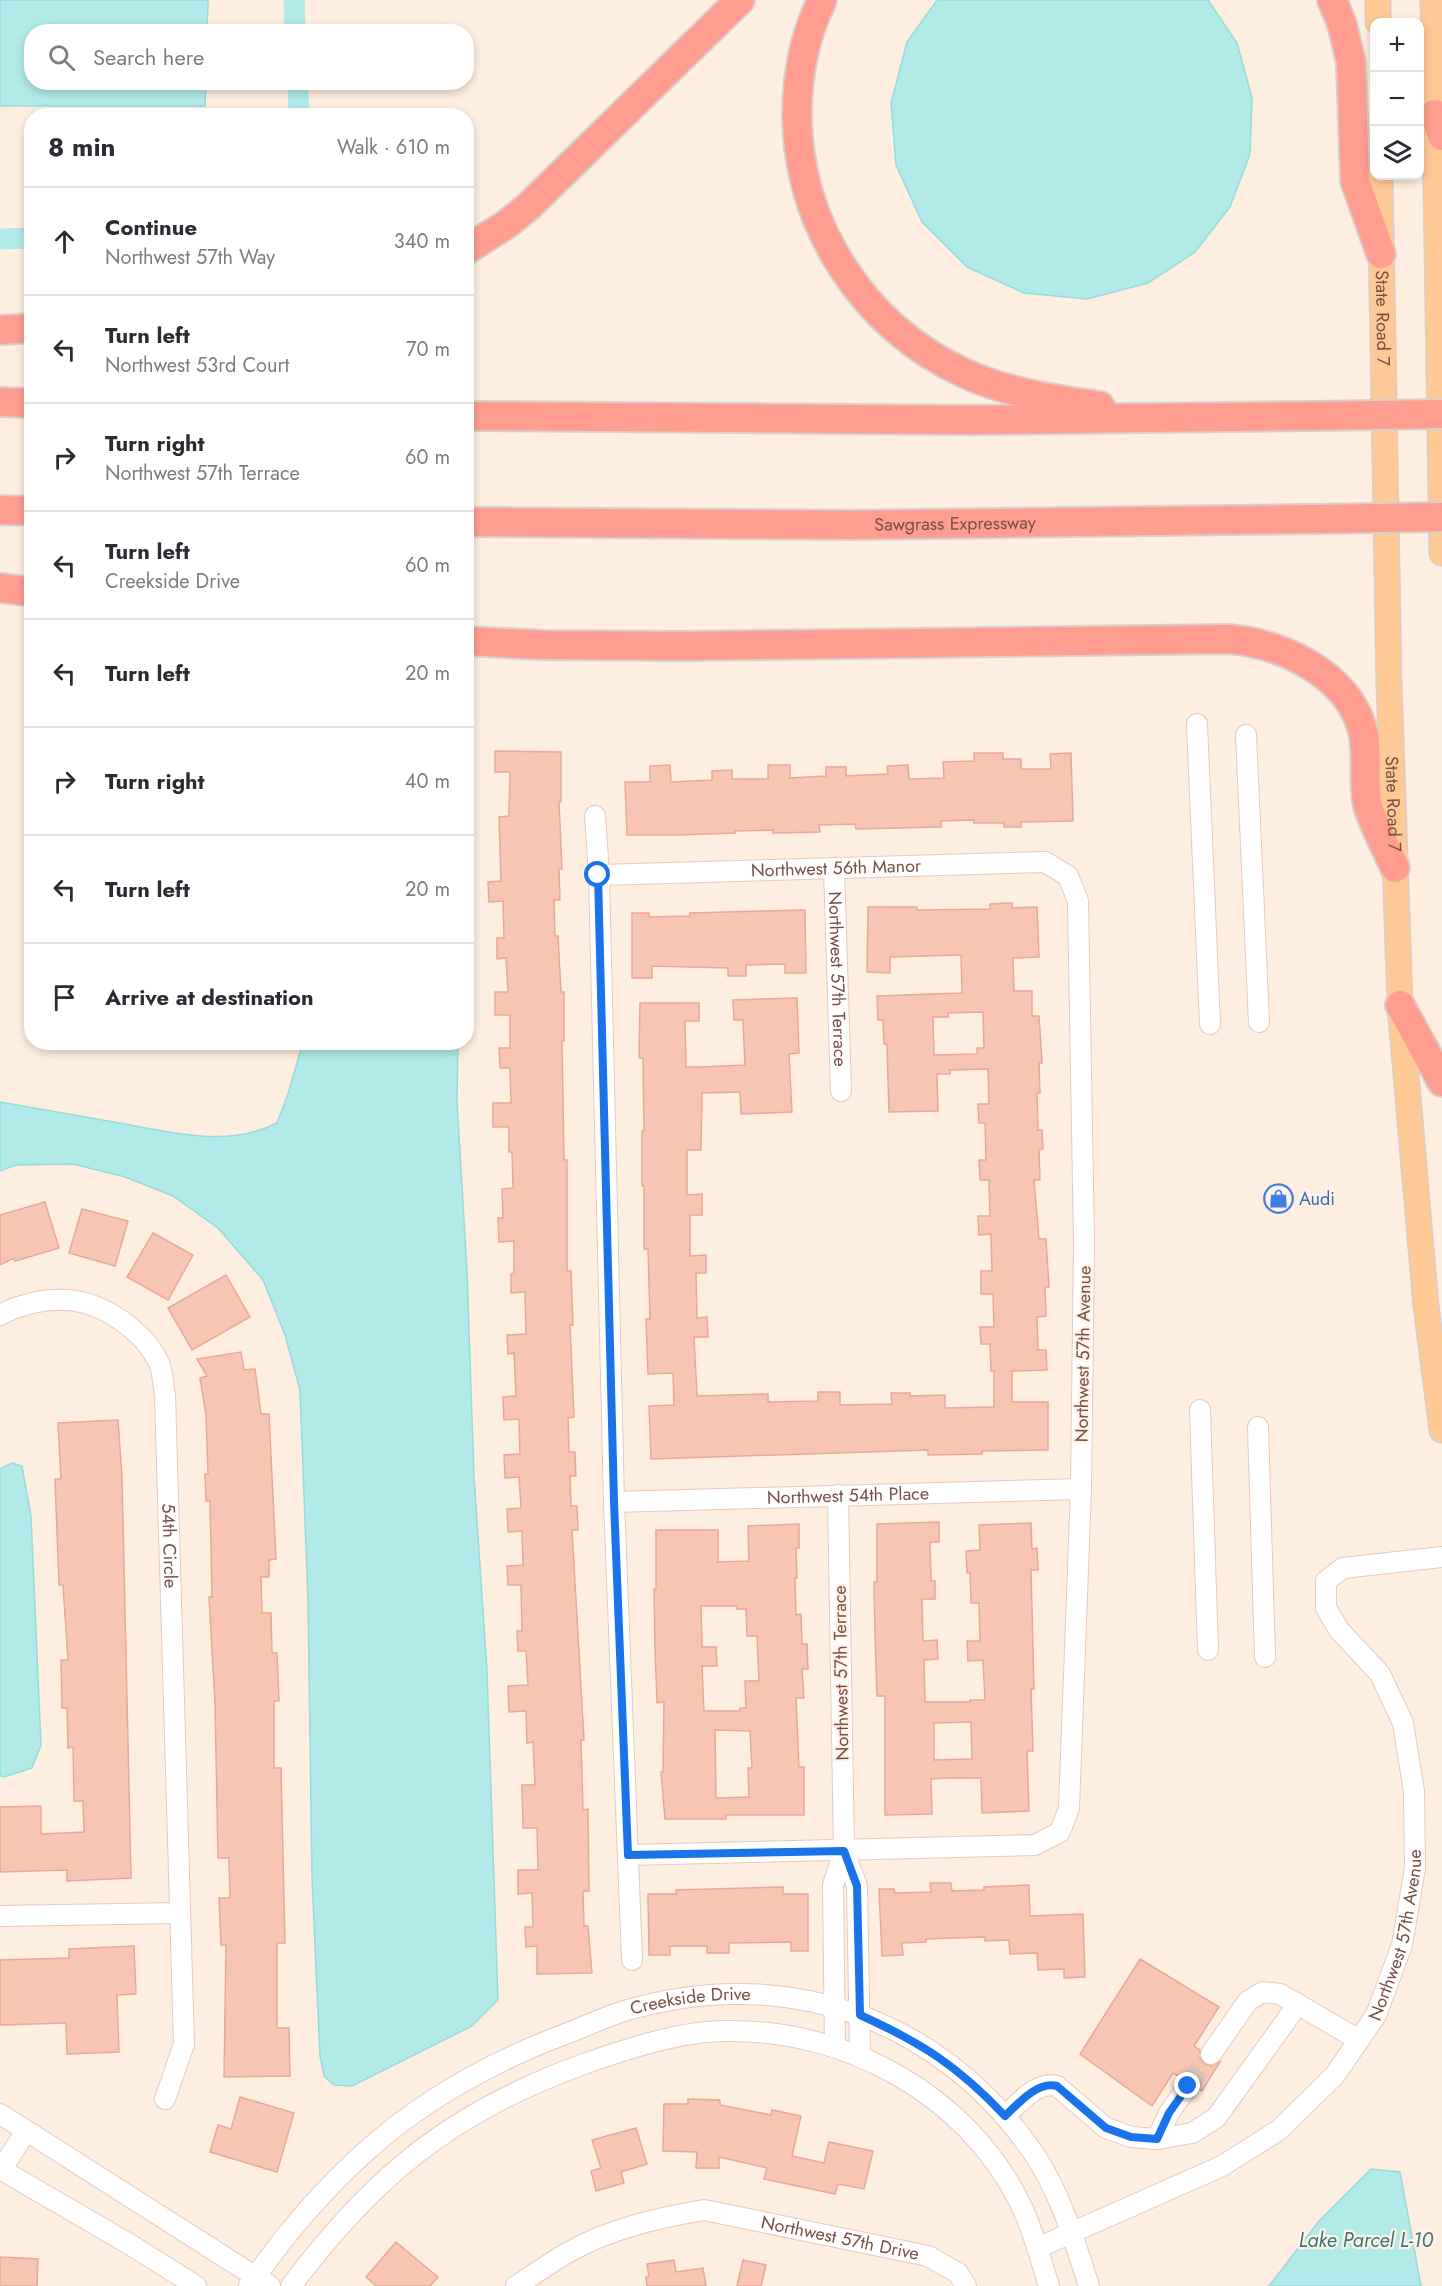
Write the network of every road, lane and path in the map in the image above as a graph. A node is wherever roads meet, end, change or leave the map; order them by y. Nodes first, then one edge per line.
1 (740, 0) edge
2 (822, 0) edge
3 (1332, 0) edge
4 (1378, 0) edge
5 (1433, 0) edge
6 (1378, 18) edge
7 (1438, 125) edge
8 (1380, 180) edge
9 (474, 245) edge
10 (1381, 254) junction
11 (24, 328) edge
12 (0, 330) edge
13 (0, 402) edge
14 (24, 403) edge
15 (1442, 414) edge
16 (474, 416) edge
17 (1176, 419) junction
18 (0, 510) edge
19 (24, 511) edge
20 (1442, 517) edge
21 (474, 522) edge
22 (1442, 553) edge
23 (0, 588) edge
24 (24, 591) edge
25 (474, 641) edge
26 (1197, 724) dead end
27 (1246, 735) dead end
28 (595, 816) dead end
29 (834, 868) junction
30 (1395, 868) junction
31 (598, 875) junction
32 (1068, 876) joint
33 (1400, 1005) junction
34 (1259, 1022) dead end
35 (1210, 1024) dead end
36 (1442, 1082) edge
37 (841, 1091) dead end
38 (0, 1315) edge
39 (1200, 1410) dead end
40 (1258, 1427) dead end
41 (1442, 1430) edge
42 (1081, 1489) junction
43 (838, 1495) junction
44 (614, 1502) junction
45 (1442, 1557) edge
46 (1208, 1650) dead end
47 (1265, 1657) dead end
48 (844, 1851) junction
49 (628, 1855) junction
50 (180, 1913) junction
51 (0, 1916) edge
52 (632, 1960) dead end
53 (1298, 2004) junction
54 (835, 2006) junction
55 (860, 2015) junction
56 (1359, 2040) junction
57 (834, 2047) junction
58 (1211, 2054) tunnel mouth
59 (860, 2056) junction
60 (1188, 2086) tunnel mouth
61 (165, 2099) dead end
62 (0, 2114) edge
63 (1005, 2116) junction
64 (26, 2131) junction
65 (1157, 2139) junction
66 (0, 2169) edge
67 (1071, 2231) junction
68 (1037, 2248) junction
69 (258, 2283) edge
70 (196, 2286) edge
71 (291, 2286) edge
72 (516, 2286) edge
73 (966, 2286) edge
74 (1049, 2286) edge
75 (1089, 2286) edge

1 - 9 highway
2 - 17 highway
3 - 10 highway
4 - 6 main road
5 - 7 main road
7 - 22 main road
8 - 10 main road, State Road 7
10 - 30 main road, State Road 7
11 - 12 highway
13 - 14 highway
15 - 17 highway, bridge
16 - 17 highway
18 - 19 highway
20 - 21 highway, Sawgrass Expressway, bridge
23 - 24 highway
25 - 30 highway
26 - 35 street
27 - 34 street
28 - 31 street
29 - 31 street, Northwest 56th Manor
29 - 32 street, Northwest 56th Manor
29 - 37 street, Northwest 57th Terrace
30 - 33 main road, State Road 7
31 - 44 street
32 - 42 street, Northwest 57th Avenue
33 - 36 highway
33 - 41 main road, State Road 7
38 - 50 street, 54th Circle
39 - 46 street
40 - 47 street
42 - 43 street, Northwest 54th Place
42 - 48 street, Northwest 57th Avenue
43 - 44 street, Northwest 54th Place
43 - 48 street, Northwest 57th Terrace
44 - 49 street
45 - 56 street, Northwest 57th Avenue
48 - 49 street
48 - 54 street, Northwest 57th Terrace
48 - 55 street, Northwest 57th Terrace
49 - 52 street
50 - 51 street
50 - 61 street, 54th Circle
53 - 56 street
53 - 58 street
53 - 65 street
54 - 55 street, Creekside Drive
54 - 57 street, Northwest 57th Terrace
54 - 69 street, Creekside Drive
55 - 59 street, Northwest 57th Terrace
55 - 63 street, Creekside Drive
56 - 67 street, Northwest 57th Avenue
57 - 59 street, Creekside Drive
57 - 71 street, Creekside Drive
59 - 68 street, Creekside Drive
60 - 65 street
62 - 64 street
63 - 65 street
63 - 67 street, Creekside Drive
64 - 66 street
64 - 69 street
66 - 70 street
67 - 68 street, Northwest 57th Avenue
67 - 75 street, Creekside Drive
68 - 74 street, Creekside Drive
72 - 73 street, Northwest 57th Drive

